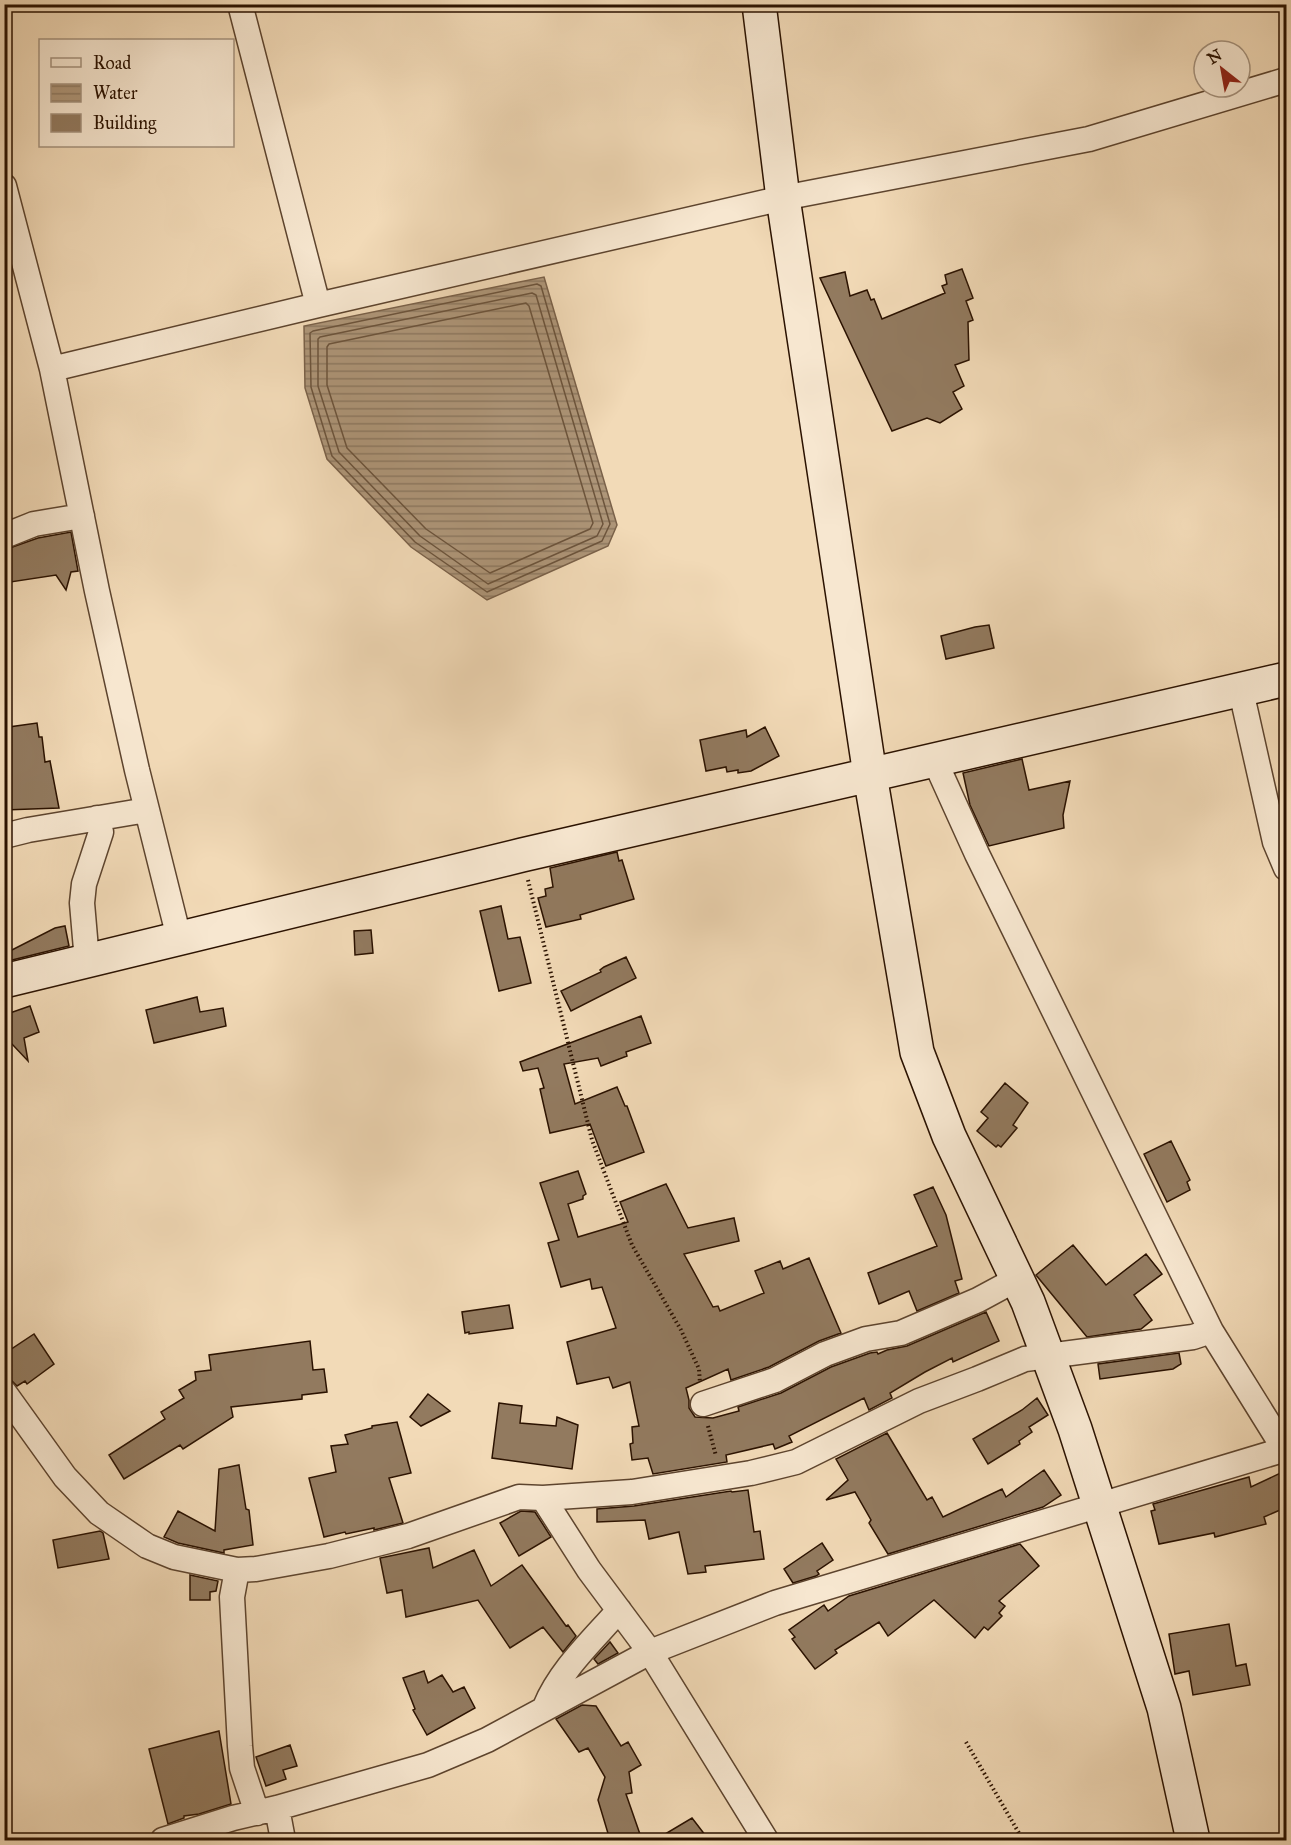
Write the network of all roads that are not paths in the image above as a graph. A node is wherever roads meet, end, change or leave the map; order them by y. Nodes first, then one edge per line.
1 (240, 4) edge
2 (759, 4) edge
3 (1287, 80) edge
4 (4, 186) edge
5 (783, 198) junction
6 (8, 214) edge
7 (318, 305) junction
8 (52, 369) junction
9 (82, 516) junction
10 (4, 536) edge
11 (1287, 680) edge
12 (1241, 691) junction
13 (933, 759) junction
14 (870, 775) junction
15 (147, 810) junction
16 (98, 818) junction
17 (4, 836) edge
18 (1287, 868) edge
19 (179, 938) junction
20 (87, 961) junction
21 (4, 981) edge
22 (1017, 1279) junction
23 (1211, 1331) junction
24 (1048, 1355) junction
25 (4, 1392) edge
26 (703, 1404) road end
27 (1286, 1450) edge
28 (543, 1498) junction
29 (1100, 1505) junction
30 (237, 1570) junction
31 (619, 1610) junction
32 (650, 1652) junction
33 (544, 1707) junction
34 (267, 1810) junction
35 (164, 1840) edge
36 (283, 1840) edge
37 (766, 1840) edge
38 (1193, 1840) edge

1 - 7 street
2 - 5 street
3 - 5 street
4 - 6 street
5 - 7 street
5 - 14 street
6 - 8 street
7 - 8 street
8 - 9 street
9 - 10 street
9 - 15 street
11 - 12 street
12 - 13 street
12 - 18 street
13 - 14 street
13 - 23 street
14 - 19 street
14 - 22 street
15 - 16 street
15 - 19 street
16 - 17 street
16 - 20 street
19 - 20 street
20 - 21 street
22 - 24 street
22 - 26 street
23 - 24 street
23 - 27 street
24 - 28 street
24 - 29 street
25 - 30 street
27 - 29 street
28 - 30 street
28 - 31 street
29 - 32 street
29 - 38 street
30 - 34 street
31 - 32 street
31 - 33 street
32 - 33 street
32 - 37 street
33 - 34 street
34 - 35 street
34 - 36 street

